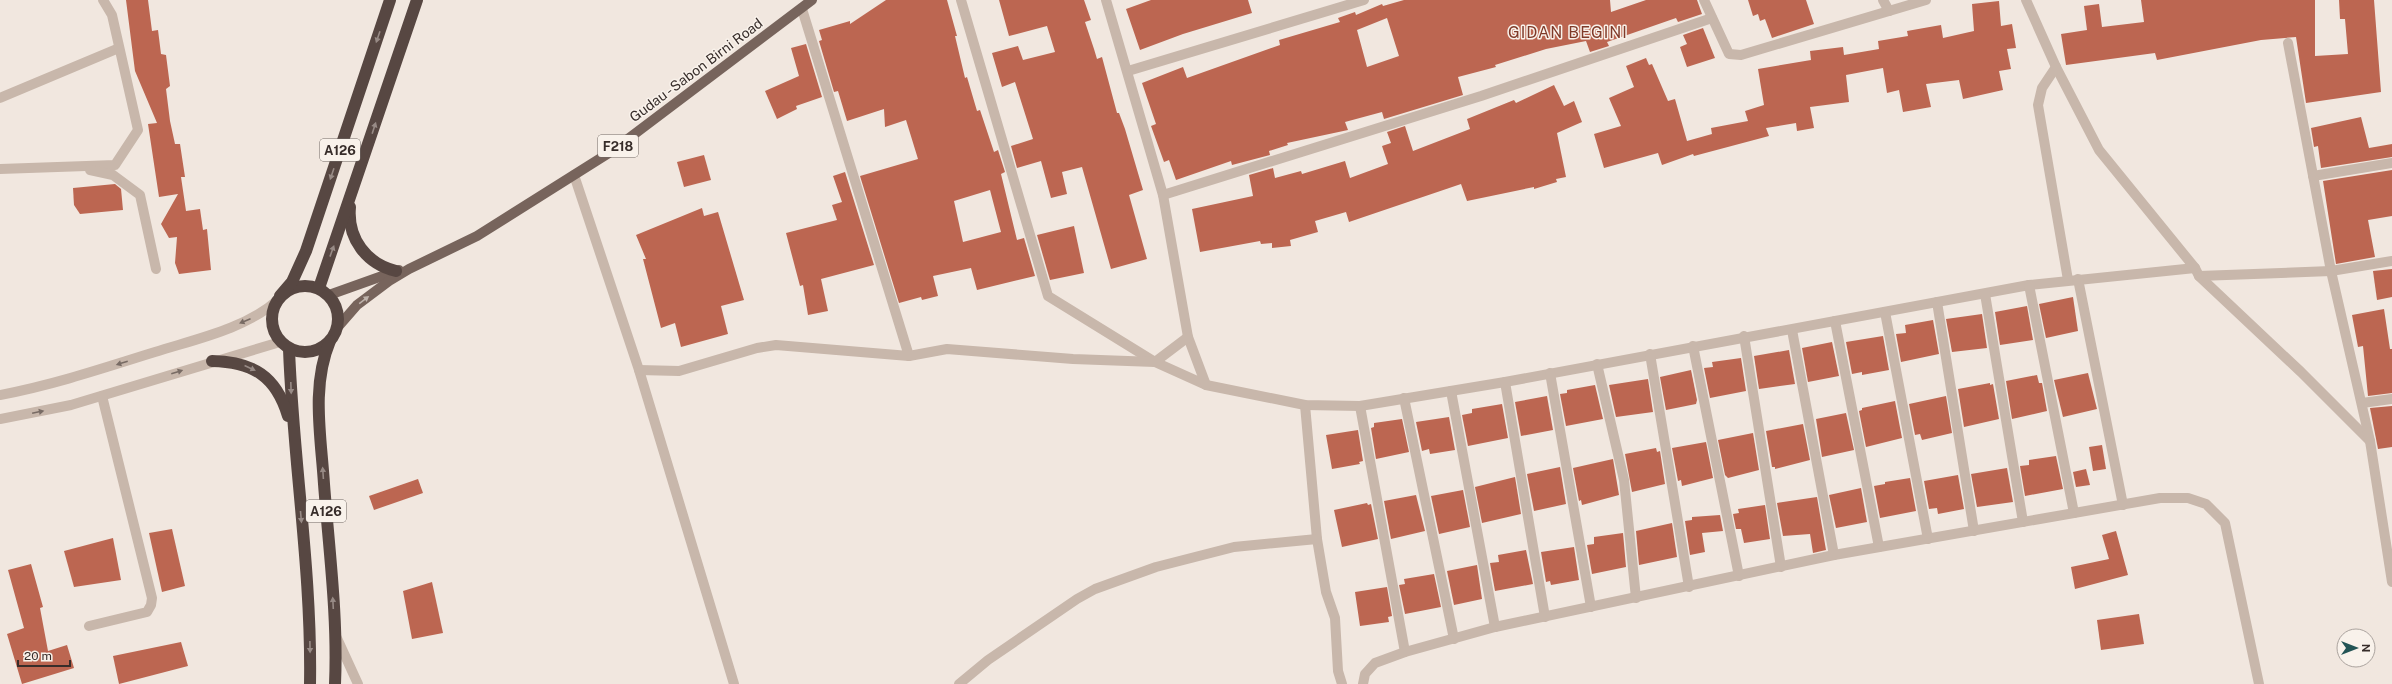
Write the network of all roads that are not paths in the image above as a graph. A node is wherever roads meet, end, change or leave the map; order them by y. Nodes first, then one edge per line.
1 (103, 0) edge
2 (390, 0) edge
3 (417, 0) edge
4 (812, 0) edge
5 (961, 0) edge
6 (1106, 0) edge
7 (1364, 0) edge
8 (1704, 0) edge
9 (1884, 0) edge
10 (1926, 0) edge
11 (2026, 0) edge
12 (802, 9) junction
13 (1889, 11) junction
14 (1712, 18) junction
15 (2288, 43) dead end
16 (120, 48) junction
17 (2056, 67) junction
18 (1128, 71) junction
19 (0, 98) edge
20 (2392, 163) edge
21 (74, 166) junction
22 (0, 169) edge
23 (574, 175) junction
24 (2313, 176) junction
25 (352, 195) junction
26 (1163, 195) junction
27 (2392, 261) edge
28 (156, 269) dead end
29 (409, 269) junction
30 (396, 271) junction
31 (2331, 271) junction
32 (2197, 272) junction
33 (2073, 280) junction
34 (2030, 285) junction
35 (324, 292) junction
36 (1985, 294) junction
37 (279, 298) junction
38 (1937, 302) junction
39 (1885, 312) junction
40 (1835, 321) junction
41 (337, 328) junction
42 (1792, 330) junction
43 (1744, 336) junction
44 (1188, 337) junction
45 (330, 341) junction
46 (285, 345) junction
47 (1692, 346) junction
48 (1650, 354) junction
49 (909, 356) junction
50 (212, 361) junction
51 (1155, 362) junction
52 (1597, 364) junction
53 (639, 370) junction
54 (1550, 372) junction
55 (1506, 382) junction
56 (1206, 385) junction
57 (1451, 391) junction
58 (0, 395) edge
59 (102, 396) junction
60 (1404, 398) junction
61 (2392, 398) edge
62 (2362, 403) junction
63 (1306, 405) junction
64 (1360, 406) junction
65 (0, 419) edge
66 (2370, 442) junction
67 (294, 443) junction
68 (2123, 505) junction
69 (2074, 513) junction
70 (2023, 522) junction
71 (2388, 526) edge
72 (1974, 531) junction
73 (1317, 539) junction
74 (1928, 539) junction
75 (1879, 547) junction
76 (1834, 555) junction
77 (1781, 567) junction
78 (1739, 576) junction
79 (2392, 582) edge
80 (1689, 587) junction
81 (1636, 598) junction
82 (1592, 607) junction
83 (1545, 617) junction
84 (89, 626) dead end
85 (1495, 627) junction
86 (334, 632) junction
87 (1454, 638) junction
88 (1405, 652) junction
89 (310, 684) edge
90 (335, 684) edge
91 (358, 684) edge
92 (734, 684) edge
93 (959, 684) edge
94 (1342, 684) edge
95 (1363, 684) edge
96 (2258, 684) edge

1 - 16 street
2 -> 37 highway, A126
25 -> 3 highway, A126
4 - 12 main road, Gudau - Sabon Birni Road / F218
5 - 51 street
6 - 18 street
7 - 18 street
8 - 14 street
9 - 13 street
10 - 13 street
11 - 17 street
12 - 23 main road, Gudau - Sabon Birni Road / F218
12 - 49 street
13 - 14 street
14 - 26 street
15 - 24 street
16 - 19 street
16 - 21 street
17 - 32 street
17 - 33 street
18 - 26 street
20 - 24 street
21 - 22 street
21 - 28 street
23 - 29 main road, Gudau - Sabon Birni Road / F218
23 - 53 street
24 - 31 street
25 - 30 highway, F218
35 -> 25 highway, A126
26 - 44 street
27 - 31 street
29 - 30 main road, F218
41 -> 29 main road, F218
30 - 35 main road, F218
31 - 32 street
31 - 62 street
32 - 33 street
32 - 66 street
33 - 34 street
33 - 68 street
34 - 36 street
34 - 69 street
35 - 37 highway
35 - 41 highway
36 - 38 street
36 - 70 street
37 - 46 highway, A126
37 -> 58 street
38 - 39 street
38 - 72 street
39 - 40 street
39 - 74 street
40 - 42 street
40 - 75 street
41 - 45 highway, A126
42 - 43 street
42 - 76 street
43 - 47 street
43 - 77 street
44 - 51 street
44 - 56 street
45 - 46 highway, A126
86 -> 45 highway, A126
46 - 50 street
46 -> 67 highway, A126
47 - 48 street
47 - 78 street
48 - 52 street
48 - 80 street
49 - 51 street
49 - 53 street
59 -> 50 street
50 -> 67 highway
51 - 56 street
52 - 54 street
52 - 81 street
53 - 92 street
54 - 55 street
54 - 82 street
55 - 57 street
55 - 83 street
56 - 63 street
57 - 60 street
57 - 85 street
65 -> 59 street
59 - 84 street
60 - 64 street
60 - 87 street
61 - 62 street
62 - 66 street
63 - 64 street
63 - 73 street
64 - 88 street
66 - 71 street
67 -> 89 highway, A126
68 - 69 street
68 - 96 street
69 - 70 street
70 - 72 street
71 - 79 street
72 - 74 street
73 - 93 street
73 - 94 street
74 - 75 street
75 - 76 street
76 - 77 street
77 - 78 street
78 - 80 street
80 - 81 street
81 - 82 street
82 - 83 street
83 - 85 street
85 - 87 street
86 - 90 highway, A126
86 - 91 street
87 - 88 street
88 - 95 street

